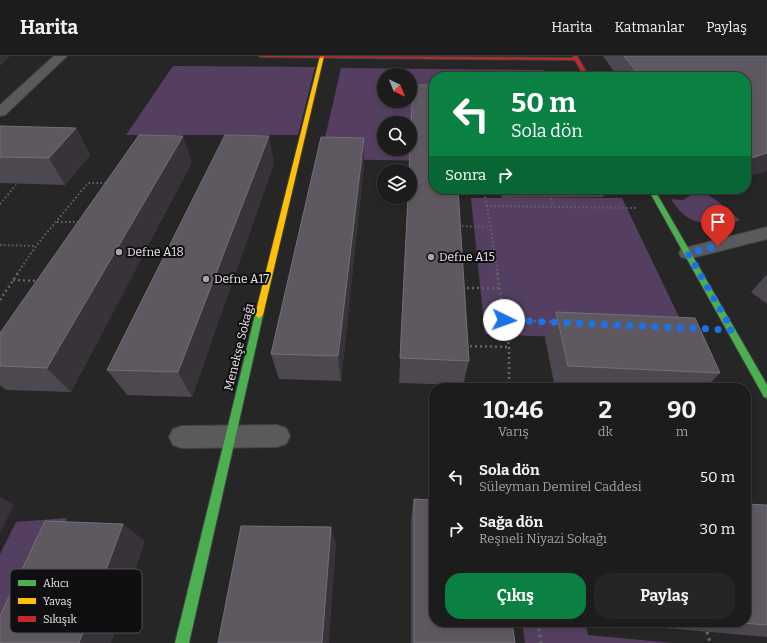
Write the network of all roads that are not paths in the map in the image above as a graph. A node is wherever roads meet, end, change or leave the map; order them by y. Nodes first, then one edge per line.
1 (61, 56) edge
2 (261, 56) edge
3 (322, 56) edge
4 (576, 58) edge
5 (584, 72) edge
6 (0, 112) edge
7 (654, 194) edge
8 (767, 233) edge
9 (688, 253) junction
10 (767, 394) edge
11 (230, 436) junction
12 (277, 436) dead end
13 (182, 437) dead end
14 (182, 643) edge

1 - 6 street
2 - 3 street
3 - 4 street
3 - 11 street, Menekşe Sokağı
4 - 5 street
7 - 9 street
8 - 9 street
9 - 10 street
11 - 12 street
11 - 13 street
11 - 14 street, Menekşe Sokağı

